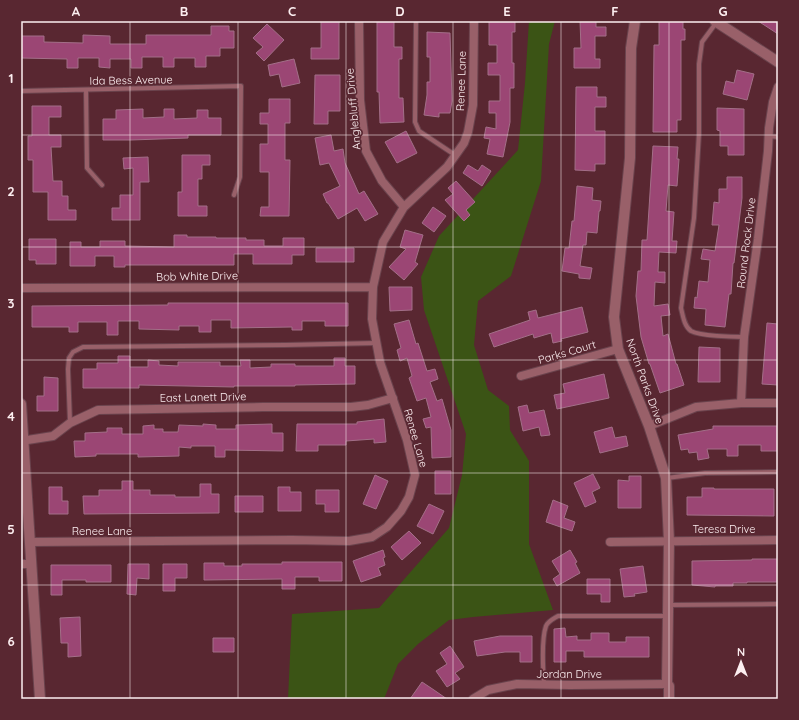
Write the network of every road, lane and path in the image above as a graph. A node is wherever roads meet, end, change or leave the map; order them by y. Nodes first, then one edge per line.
1 (359, 21) edge
2 (416, 21) edge
3 (474, 21) edge
4 (635, 21) edge
5 (716, 22) edge
6 (778, 62) edge
7 (778, 87) edge
8 (86, 90) junction
9 (21, 91) edge
10 (768, 136) junction
11 (778, 137) edge
12 (455, 155) junction
13 (102, 185) dead end
14 (234, 195) dead end
15 (404, 207) junction
16 (373, 287) junction
17 (21, 288) edge
18 (744, 338) junction
19 (377, 343) junction
20 (618, 348) junction
21 (521, 376) dead end
22 (393, 398) junction
23 (741, 403) junction
24 (778, 403) edge
25 (21, 404) edge
26 (70, 423) junction
27 (649, 426) junction
28 (22, 441) edge
29 (778, 472) edge
30 (666, 478) junction
31 (778, 540) edge
32 (669, 541) junction
33 (30, 542) junction
34 (610, 542) dead end
35 (26, 564) edge
36 (668, 604) junction
37 (778, 604) edge
38 (668, 616) junction
39 (667, 684) junction
40 (544, 685) junction
41 (40, 699) edge
42 (473, 699) edge
43 (669, 699) edge

1 - 15 street, Anglebluff Drive
2 - 12 lane
3 - 12 street, Renee Lane
4 - 20 street, North Parks Drive
5 - 6 street
5 - 18 lane
7 - 10 street, Round Rock Drive
8 - 9 lane, Ida Bess Avenue
8 - 13 lane
8 - 14 lane, Ida Bess Avenue
10 - 11 lane
10 - 18 street, Round Rock Drive
12 - 15 street, Renee Lane
15 - 16 street, Renee Lane
16 - 17 street, Bob White Drive
16 - 19 street, Renee Lane
18 - 23 street, Round Rock Drive
19 - 22 street, Renee Lane
19 - 26 lane
20 - 21 street, Parks Court
20 - 27 street, North Parks Drive
22 - 26 street, East Lanett Drive
22 - 33 street, Renee Lane
23 - 24 street
23 - 27 street
25 - 28 street
26 - 28 street, East Lanett Drive
27 - 30 street, North Parks Drive
28 - 33 street
29 - 30 lane
30 - 32 street, North Parks Drive
31 - 32 street, Teresa Drive
32 - 34 street, Teresa Drive
32 - 36 street, North Parks Drive
33 - 35 street
35 - 41 street
36 - 37 lane
36 - 38 street, North Parks Drive
38 - 39 street, North Parks Drive
38 - 40 lane
39 - 40 street, Jordan Drive
39 - 43 street, North Parks Drive
40 - 42 street, Jordan Drive

